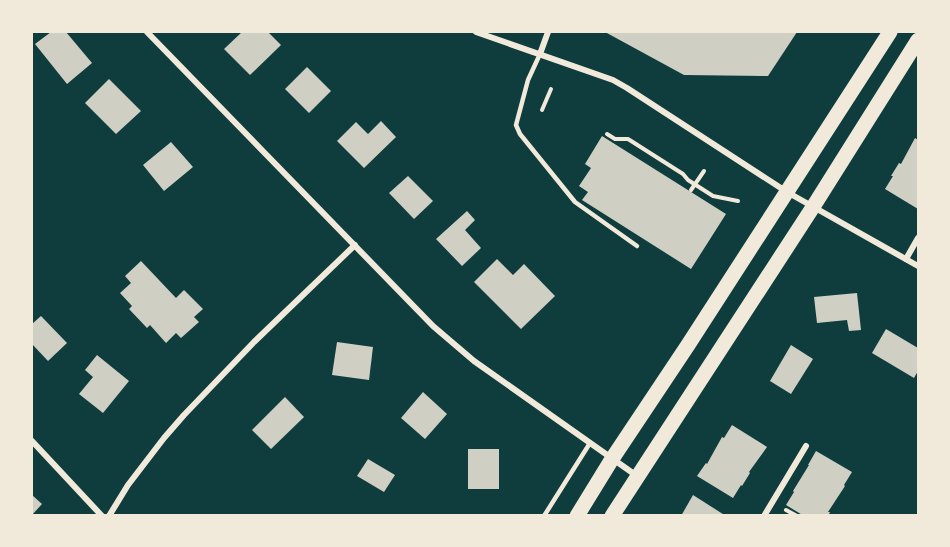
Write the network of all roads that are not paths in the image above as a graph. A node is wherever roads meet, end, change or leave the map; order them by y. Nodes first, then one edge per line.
1 (147, 32) edge
2 (476, 32) edge
3 (548, 32) edge
4 (890, 32) edge
5 (918, 40) edge
6 (540, 54) junction
7 (787, 192) junction
8 (813, 207) junction
9 (918, 238) edge
10 (355, 245) junction
11 (637, 246) dead end
12 (906, 259) junction
13 (918, 266) edge
14 (32, 441) edge
15 (590, 443) junction
16 (806, 446) dead end
17 (612, 459) junction
18 (637, 476) junction
19 (102, 516) edge
20 (109, 516) edge
21 (544, 516) edge
22 (577, 516) edge
23 (612, 516) edge
24 (764, 516) edge

1 - 10 street
2 - 6 street
3 - 6 street
4 - 7 main road
5 - 8 main road
6 - 7 street
6 - 11 lane
7 - 8 street
7 - 17 main road
8 - 12 street
8 - 18 main road
9 - 12 street
10 - 15 street
10 - 20 street
12 - 13 street
14 - 19 street
15 - 17 street
15 - 21 lane
16 - 24 street
17 - 18 street
17 - 22 main road
18 - 23 main road

